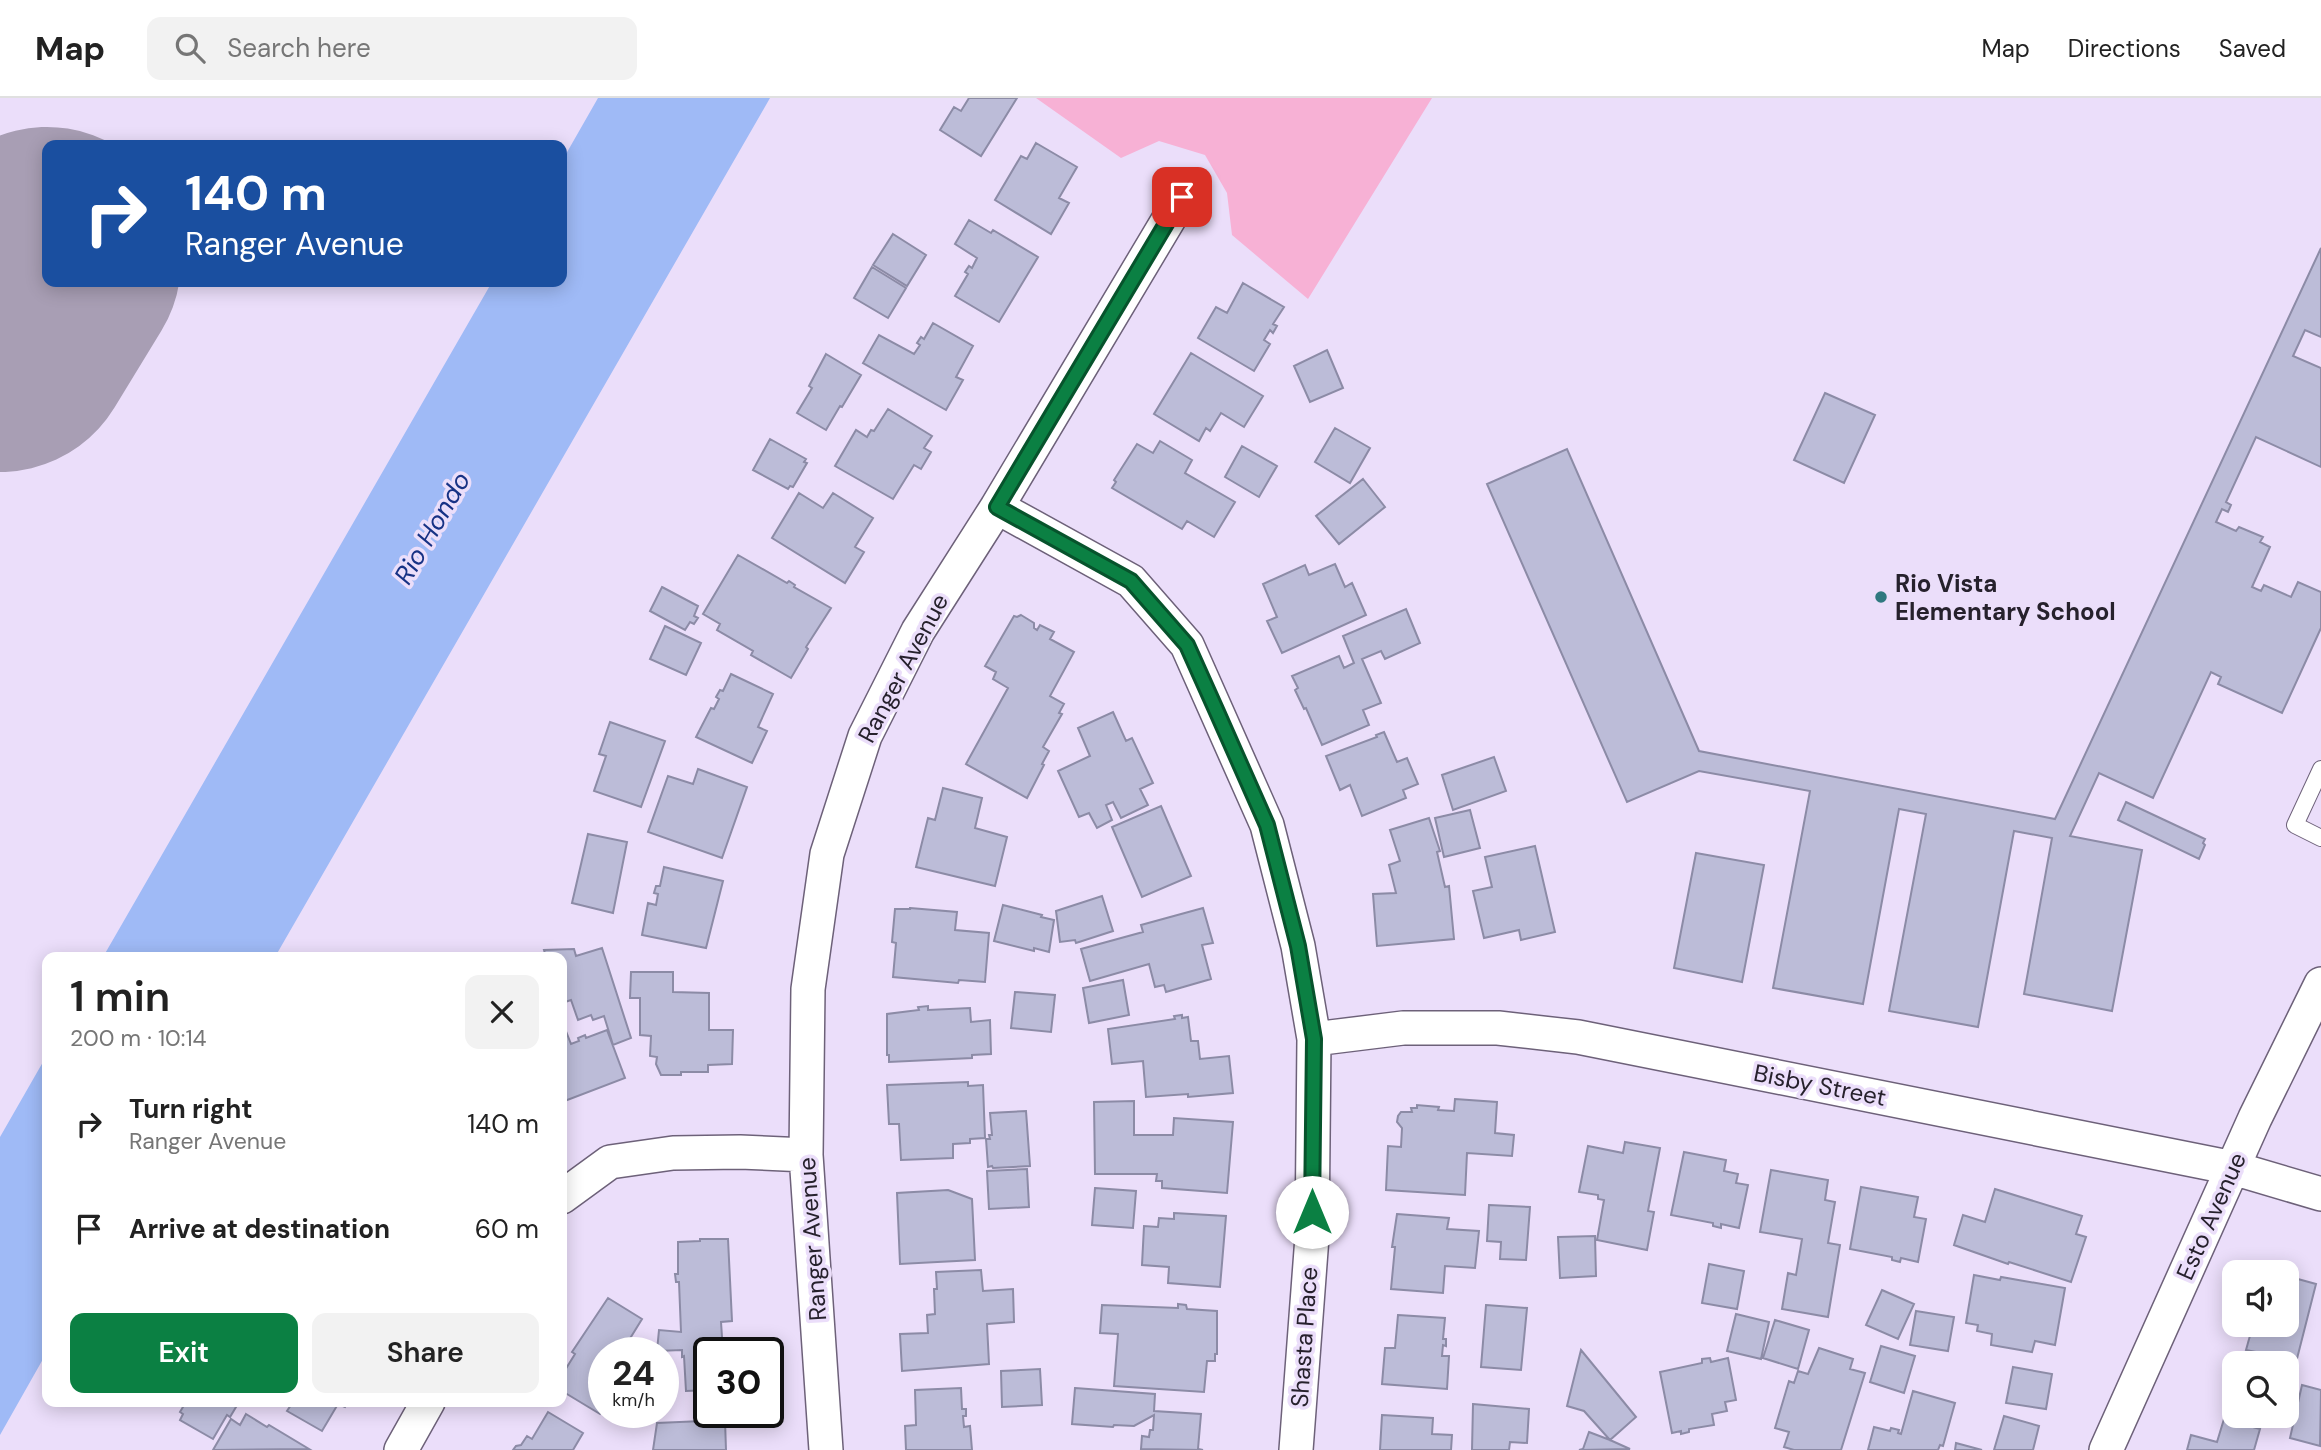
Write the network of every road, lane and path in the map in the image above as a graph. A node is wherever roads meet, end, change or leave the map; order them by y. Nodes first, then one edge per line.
1 (1182, 197) dead end
2 (997, 507) junction
3 (2321, 769) edge
4 (2321, 838) edge
5 (2321, 985) edge
6 (1314, 1039) junction
7 (806, 1155) junction
8 (2233, 1168) junction
9 (567, 1193) edge
10 (2321, 1194) edge
11 (425, 1407) edge
12 (401, 1450) edge
13 (826, 1450) edge
14 (1296, 1450) edge
15 (2106, 1450) edge

1 - 2 street, Ranger Avenue
2 - 6 street, Shasta Place
2 - 7 street, Ranger Avenue
3 - 4 lane
5 - 8 street, Esto Avenue
6 - 8 street, Bisby Street
6 - 14 street, Shasta Place
7 - 9 street
7 - 13 street, Ranger Avenue
8 - 10 street, Bisby Street
8 - 15 street, Esto Avenue
11 - 12 street

